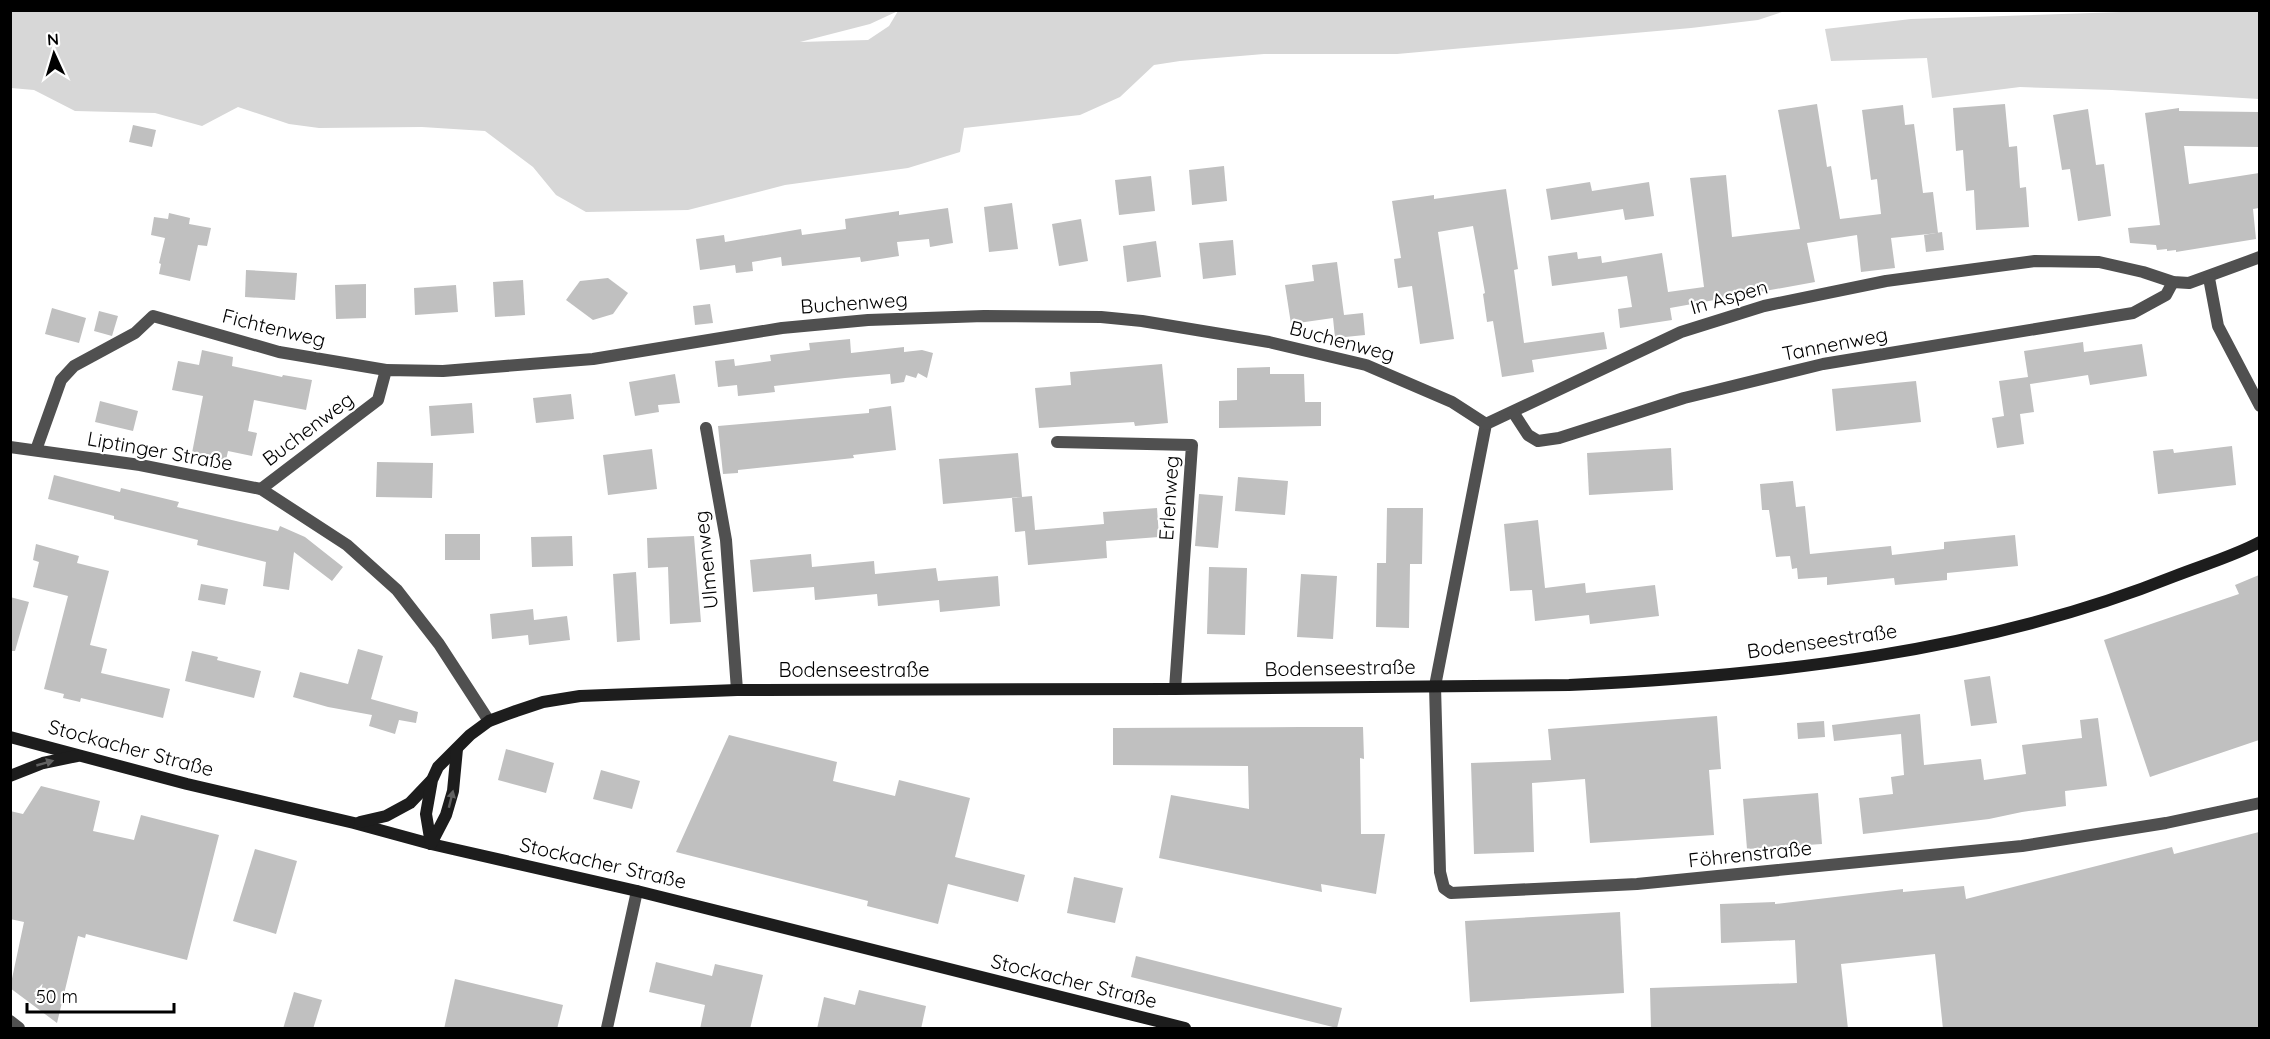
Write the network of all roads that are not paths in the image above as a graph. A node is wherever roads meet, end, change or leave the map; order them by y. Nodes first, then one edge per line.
1 (2259, 258) edge
2 (2209, 278) junction
3 (2173, 282) junction
4 (386, 370) junction
5 (2259, 406) edge
6 (1514, 412) junction
7 (1486, 424) junction
8 (706, 428) dead end
9 (1057, 442) dead end
10 (10, 447) edge
11 (36, 450) junction
12 (261, 489) junction
13 (2259, 542) edge
14 (1436, 686) junction
15 (1175, 689) junction
16 (737, 690) junction
17 (489, 721) junction
18 (10, 737) edge
19 (458, 749) junction
20 (81, 755) junction
21 (10, 776) edge
22 (432, 780) junction
23 (2259, 803) edge
24 (354, 823) junction
25 (431, 844) junction
26 (637, 891) junction
27 (10, 1021) edge
28 (20, 1029) edge
29 (607, 1029) edge
30 (1185, 1029) edge

1 - 2 street, In Aspen
2 - 3 street, In Aspen
2 - 5 street
3 - 6 street, In Aspen
3 - 6 street, Tannenweg
4 - 7 street, Buchenweg
4 - 11 street, Fichtenweg
4 - 12 street, Buchenweg
6 - 7 street, In Aspen
7 - 14 street
8 - 16 street, Ulmenweg
9 - 15 street, Erlenweg
10 - 11 street, Liptinger Straße
11 - 12 street, Liptinger Straße
12 - 17 street, Liptinger Straße
13 - 14 street, Bodenseestraße
14 - 15 street, Bodenseestraße
14 - 23 street, Föhrenstraße
15 - 16 street, Bodenseestraße
16 - 17 street, Bodenseestraße
17 - 19 street, Bodenseestraße
18 - 20 street, Stockacher Straße
19 - 22 street, Bodenseestraße
25 -> 19 street
21 -> 20 street
20 - 24 street, Stockacher Straße
22 - 24 street, Bodenseestraße
22 - 25 street
24 - 25 street, Stockacher Straße
25 - 26 street, Stockacher Straße
26 - 29 street
26 - 30 street, Stockacher Straße
27 - 28 street

